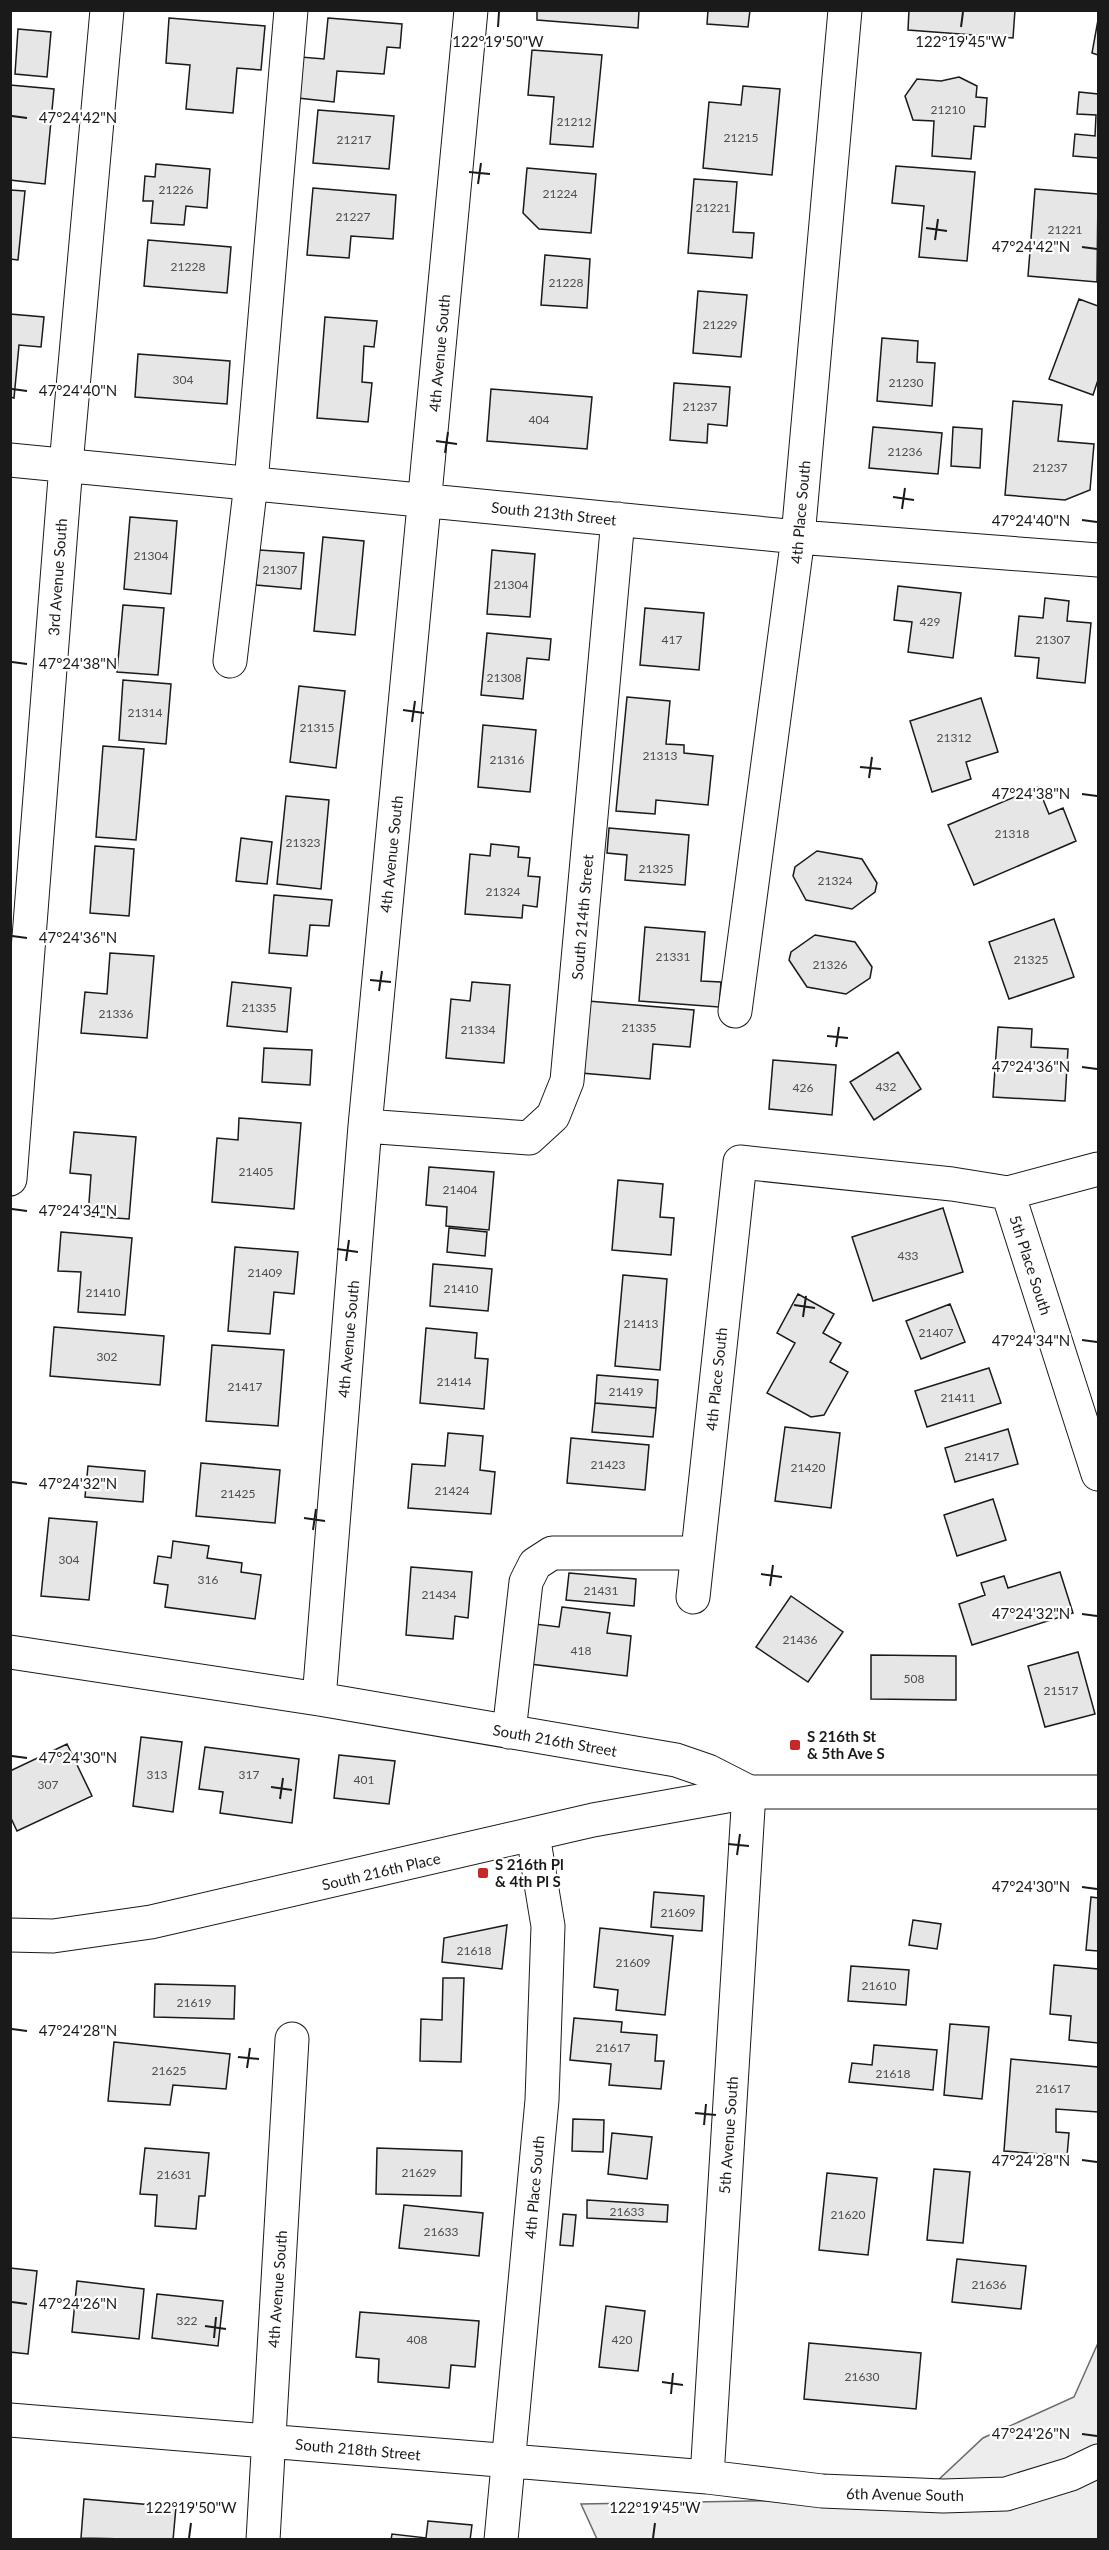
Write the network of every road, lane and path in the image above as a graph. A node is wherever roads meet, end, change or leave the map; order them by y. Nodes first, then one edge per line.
1 (107, 10) edge
2 (291, 10) edge
3 (471, 10) edge
4 (845, 10) edge
5 (10, 460) edge
6 (66, 465) junction
7 (251, 483) junction
8 (426, 500) junction
9 (618, 519) junction
10 (798, 537) junction
11 (1098, 560) edge
12 (230, 661) dead end
13 (735, 1011) dead end
14 (13, 1102) edge
15 (365, 1126) junction
16 (1098, 1169) edge
17 (10, 1179) edge
18 (1008, 1193) junction
19 (1098, 1474) edge
20 (698, 1553) junction
21 (693, 1597) dead end
22 (10, 1652) edge
23 (319, 1699) junction
24 (509, 1732) junction
25 (749, 1792) junction
26 (1098, 1792) edge
27 (533, 1835) junction
28 (10, 1935) edge
29 (292, 2039) dead end
30 (10, 2420) edge
31 (267, 2442) junction
32 (509, 2461) junction
33 (1098, 2461) edge
34 (707, 2477) junction
35 (263, 2540) edge
36 (501, 2540) edge

1 - 6 street, 3rd Avenue South
2 - 7 street
3 - 8 street, 4th Avenue South
4 - 10 street, 4th Place South
5 - 6 street, South 213th Street
6 - 7 street, South 213th Street
6 - 14 street, 3rd Avenue South
7 - 8 street, South 213th Street
7 - 12 street
8 - 9 street, South 213th Street
8 - 15 street, 4th Avenue South
9 - 10 street, South 213th Street
9 - 15 street, South 214th Street
10 - 11 street, South 213th Street
10 - 13 street, 4th Place South
14 - 17 street, 3rd Avenue South
15 - 23 street, 4th Avenue South
16 - 18 street
18 - 19 street, 5th Place South
18 - 20 street, 4th Place South
20 - 21 street, 4th Place South
20 - 24 street
22 - 23 street, South 216th Street
23 - 24 street, South 216th Street
24 - 25 street, South 216th Street
25 - 26 street, South 216th Street
25 - 27 street, South 216th Place
25 - 34 street, 5th Avenue South
27 - 28 street, South 216th Place
27 - 32 street, 4th Place South
29 - 31 street, 4th Avenue South
30 - 31 street, South 218th Street
31 - 32 street, South 218th Street
31 - 35 street, 4th Avenue South
32 - 34 street, South 218th Street
32 - 36 street, 4th Place South
33 - 34 street, 6th Avenue South

